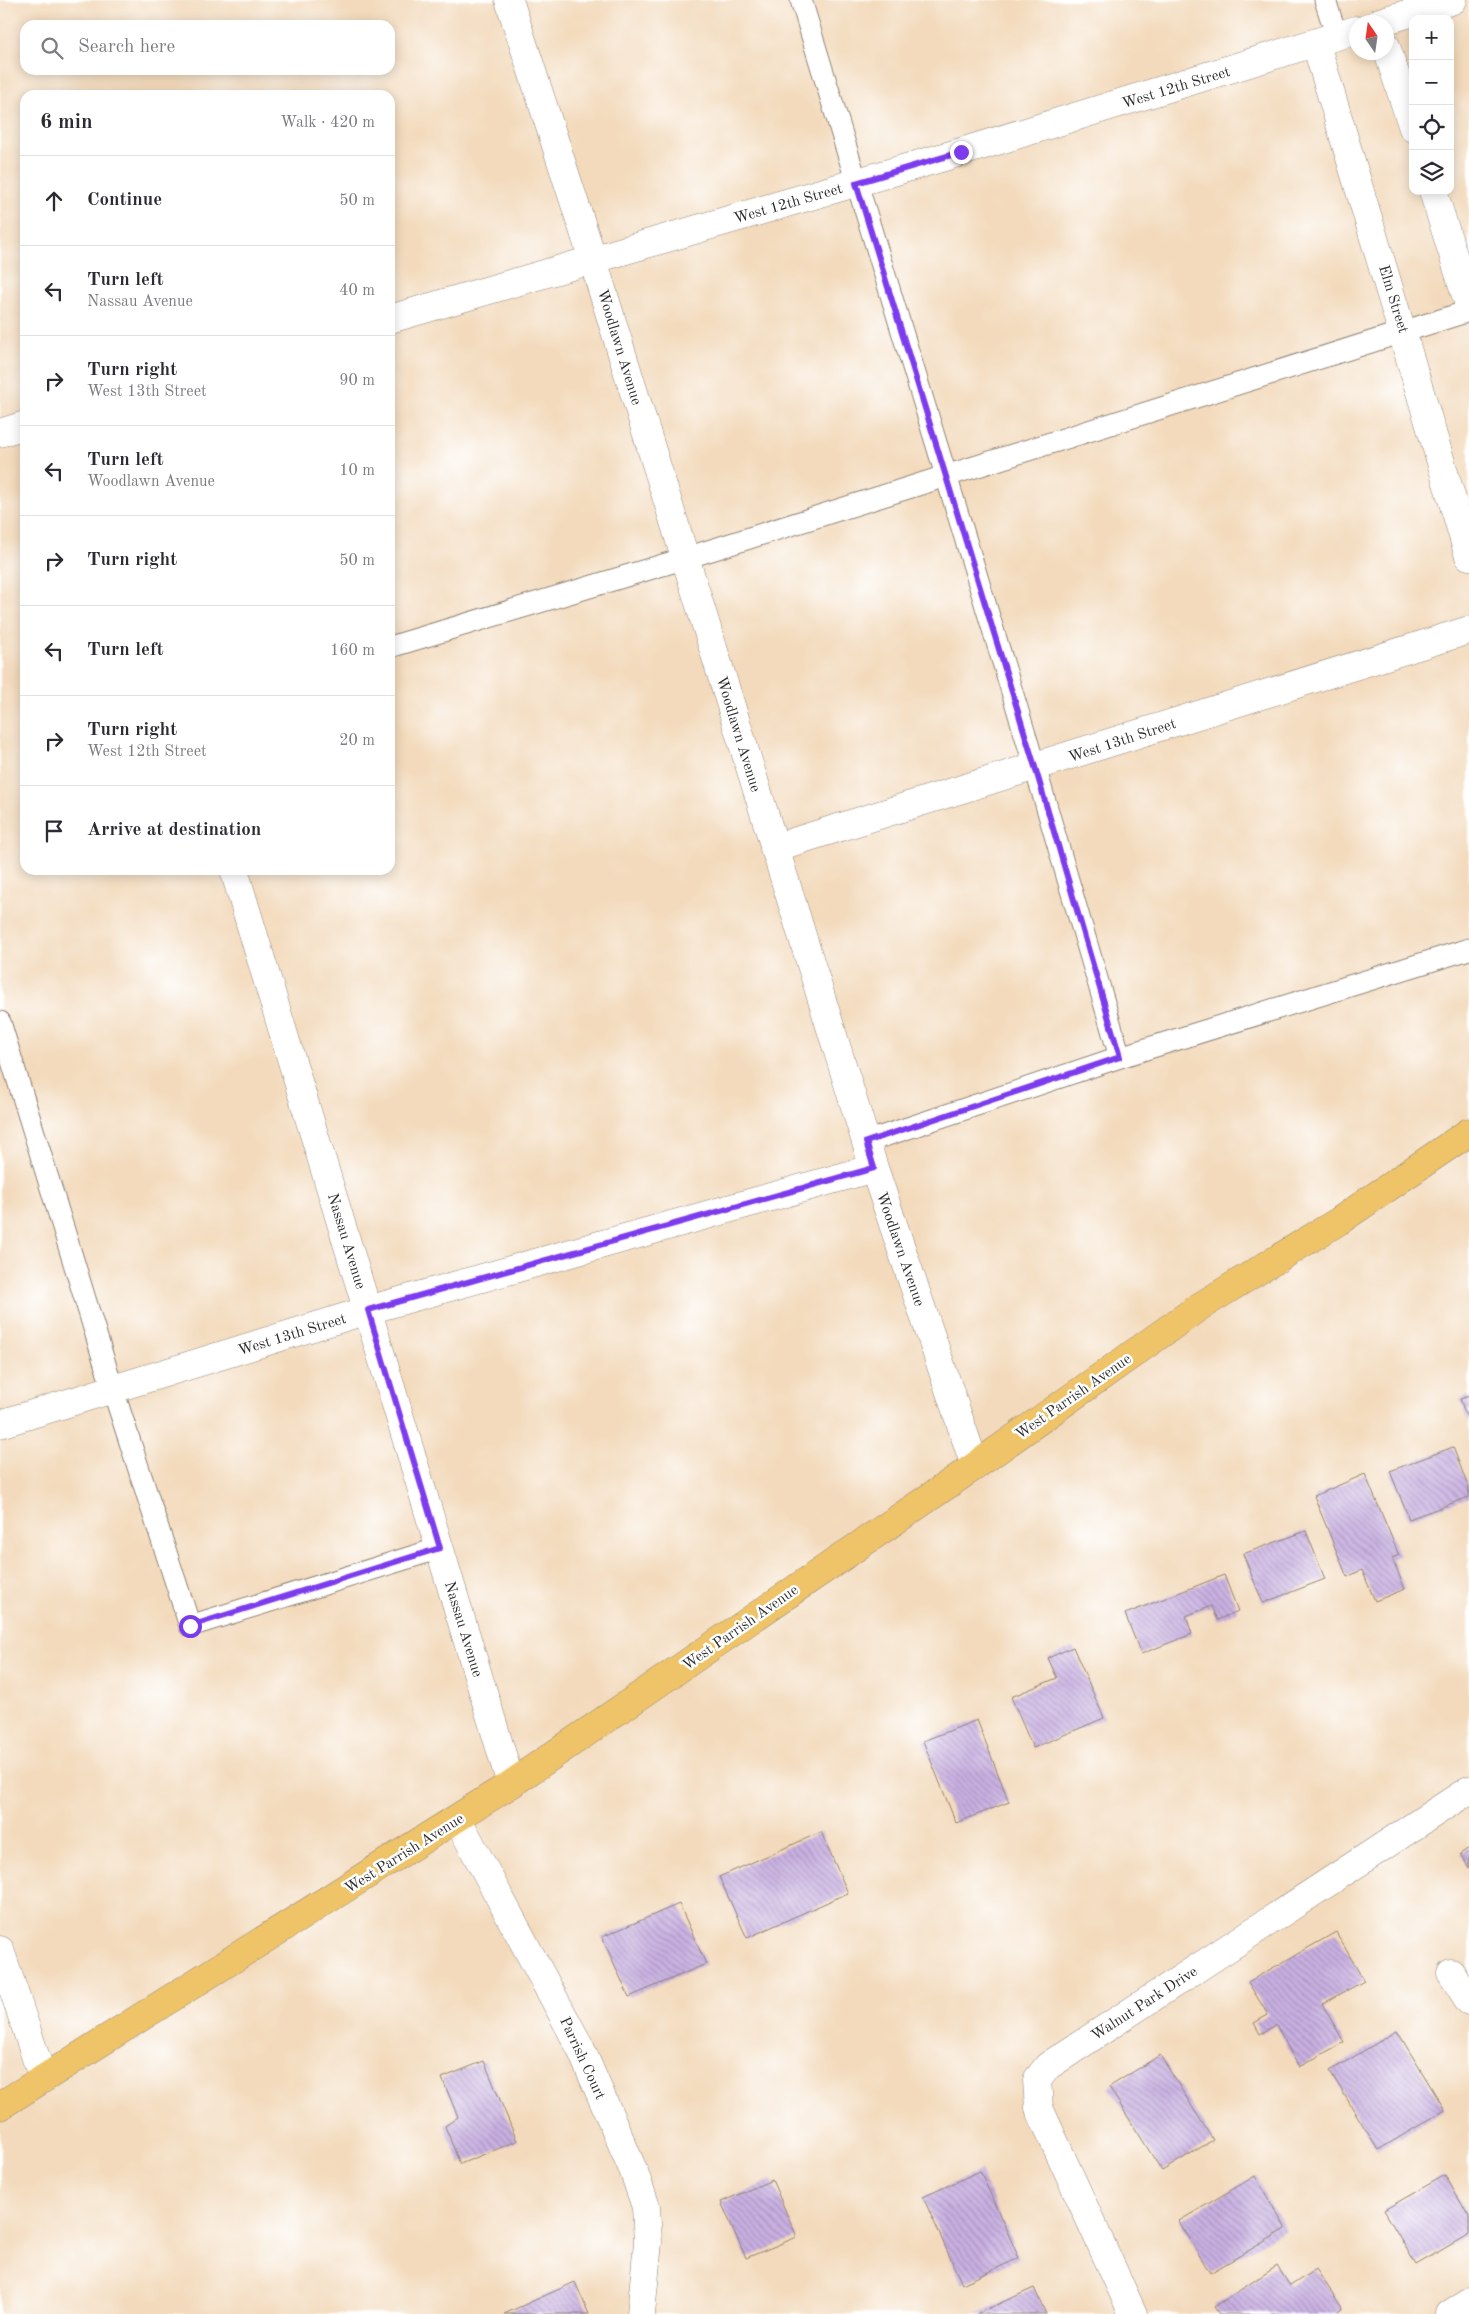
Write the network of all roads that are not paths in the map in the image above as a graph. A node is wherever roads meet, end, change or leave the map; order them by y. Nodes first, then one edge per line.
1 (509, 0) edge
2 (801, 0) edge
3 (1325, 0) edge
4 (1453, 0) edge
5 (1394, 18) edge
6 (1336, 37) edge
7 (1391, 60) edge
8 (1409, 116) edge
9 (856, 183) junction
10 (1434, 195) edge
11 (593, 260) junction
12 (1469, 305) edge
13 (1469, 311) edge
14 (395, 317) edge
15 (1404, 332) junction
16 (20, 427) edge
17 (0, 433) edge
18 (947, 476) junction
19 (1469, 556) edge
20 (686, 558) junction
21 (1469, 630) edge
22 (395, 645) edge
23 (1035, 767) junction
24 (774, 848) junction
25 (236, 875) edge
26 (1469, 949) edge
27 (0, 1022) edge
28 (1120, 1057) junction
29 (1469, 1132) edge
30 (866, 1142) junction
31 (874, 1168) junction
32 (368, 1310) junction
33 (113, 1390) junction
34 (0, 1424) edge
35 (975, 1466) junction
36 (440, 1548) junction
37 (511, 1784) junction
38 (1469, 1790) edge
39 (458, 1820) junction
40 (0, 1950) edge
41 (1451, 1973) dead end
42 (1469, 2001) edge
43 (43, 2079) junction
44 (0, 2106) edge
45 (1469, 2302) edge
46 (641, 2314) edge
47 (1133, 2314) edge
48 (1450, 2314) edge

1 - 11 street, Woodlawn Avenue
2 - 9 lane
3 - 6 lane
4 - 5 street
6 - 9 street, West 12th Street
6 - 15 street, Elm Street
7 - 8 street
9 - 11 street, West 12th Street
9 - 18 lane
10 - 12 street
11 - 14 street, West 12th Street
11 - 20 street, Woodlawn Avenue
13 - 15 lane
15 - 18 lane
15 - 19 street, Elm Street
16 - 17 street
18 - 20 lane
18 - 23 lane
20 - 22 lane
20 - 24 street, Woodlawn Avenue
21 - 23 street, West 13th Street
23 - 24 street, West 13th Street
23 - 28 lane
24 - 30 street, Woodlawn Avenue
25 - 32 street, Nassau Avenue
26 - 28 lane
27 - 33 lane
28 - 30 lane
29 - 35 main road, West Parrish Avenue
30 - 31 street, Woodlawn Avenue
31 - 32 street, West 13th Street
31 - 35 street, Woodlawn Avenue
32 - 33 street, West 13th Street
32 - 36 street, Nassau Avenue
33 - 34 street, West 13th Street
33 - 36 lane
35 - 37 main road, West Parrish Avenue
36 - 37 street, Nassau Avenue
37 - 39 main road, West Parrish Avenue
38 - 47 street, Walnut Park Drive
39 - 43 main road, West Parrish Avenue
39 - 46 street, Parrish Court
40 - 43 street
41 - 42 street
43 - 44 main road, West Parrish Avenue
45 - 48 street

